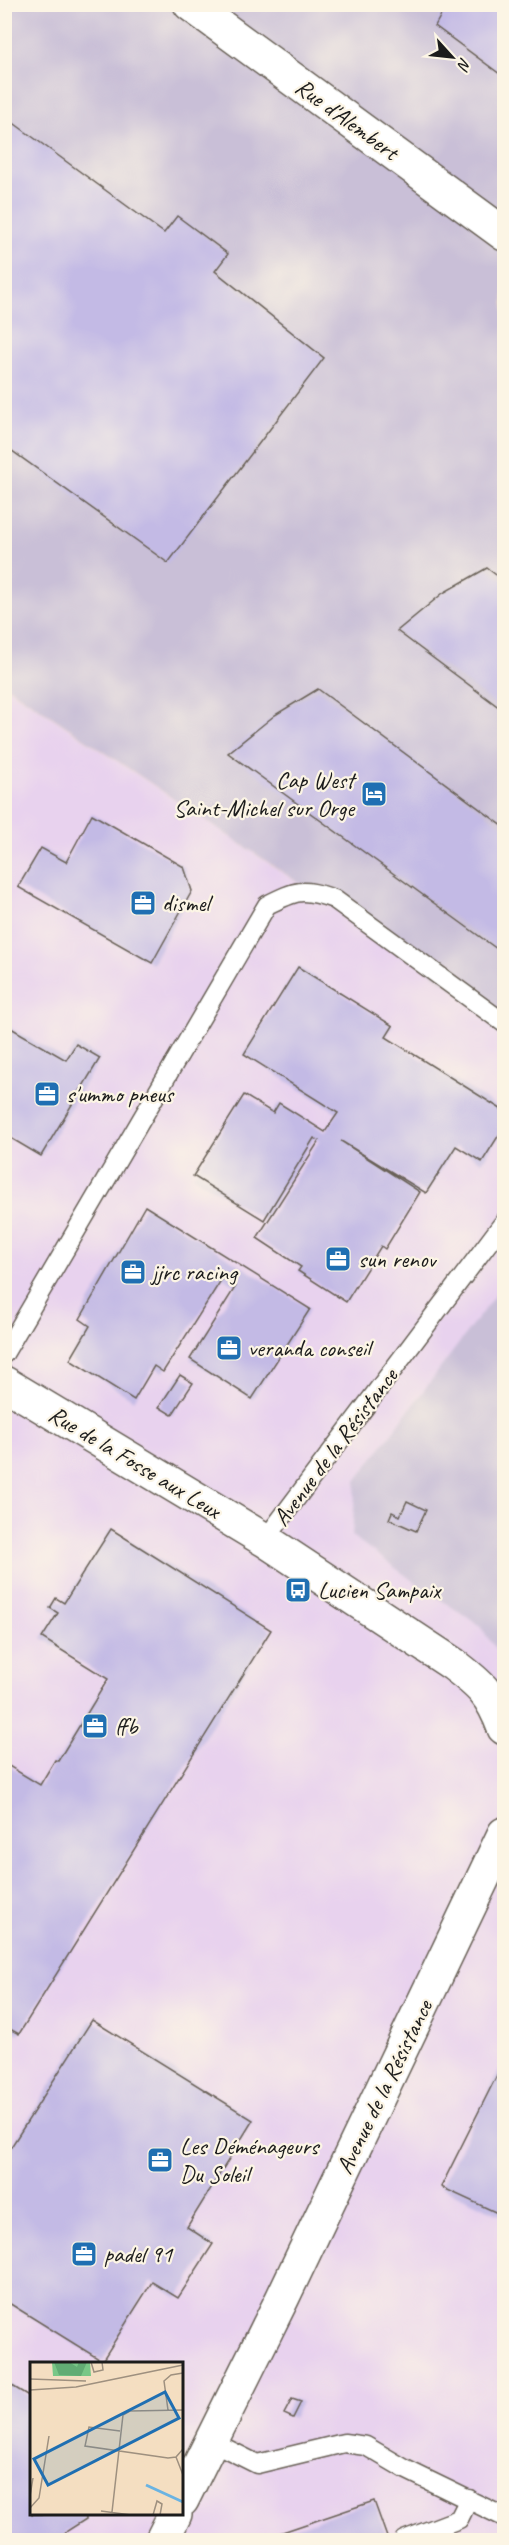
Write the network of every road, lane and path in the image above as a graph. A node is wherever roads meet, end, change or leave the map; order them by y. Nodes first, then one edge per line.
1 (190, 4) edge
2 (504, 234) edge
3 (504, 1023) edge
4 (504, 1222) edge
5 (4, 1354) edge
6 (4, 1383) edge
7 (265, 1540) junction
8 (504, 1728) edge
9 (504, 1834) edge
10 (211, 2441) junction
11 (183, 2498) edge
12 (469, 2499) junction
13 (175, 2515) edge
14 (504, 2517) edge
15 (162, 2541) edge
16 (404, 2541) edge

1 - 2 street, Rue d'Alembert
3 - 5 lane
4 - 7 lane, Avenue de la Résistance
6 - 7 street, Rue de la Fosse aux Leux
7 - 8 street, Avenue de la Résistance
9 - 10 street, Avenue de la Résistance
10 - 11 street, Avenue de la Résistance
10 - 12 lane
12 - 14 lane
12 - 16 lane
13 - 15 street

